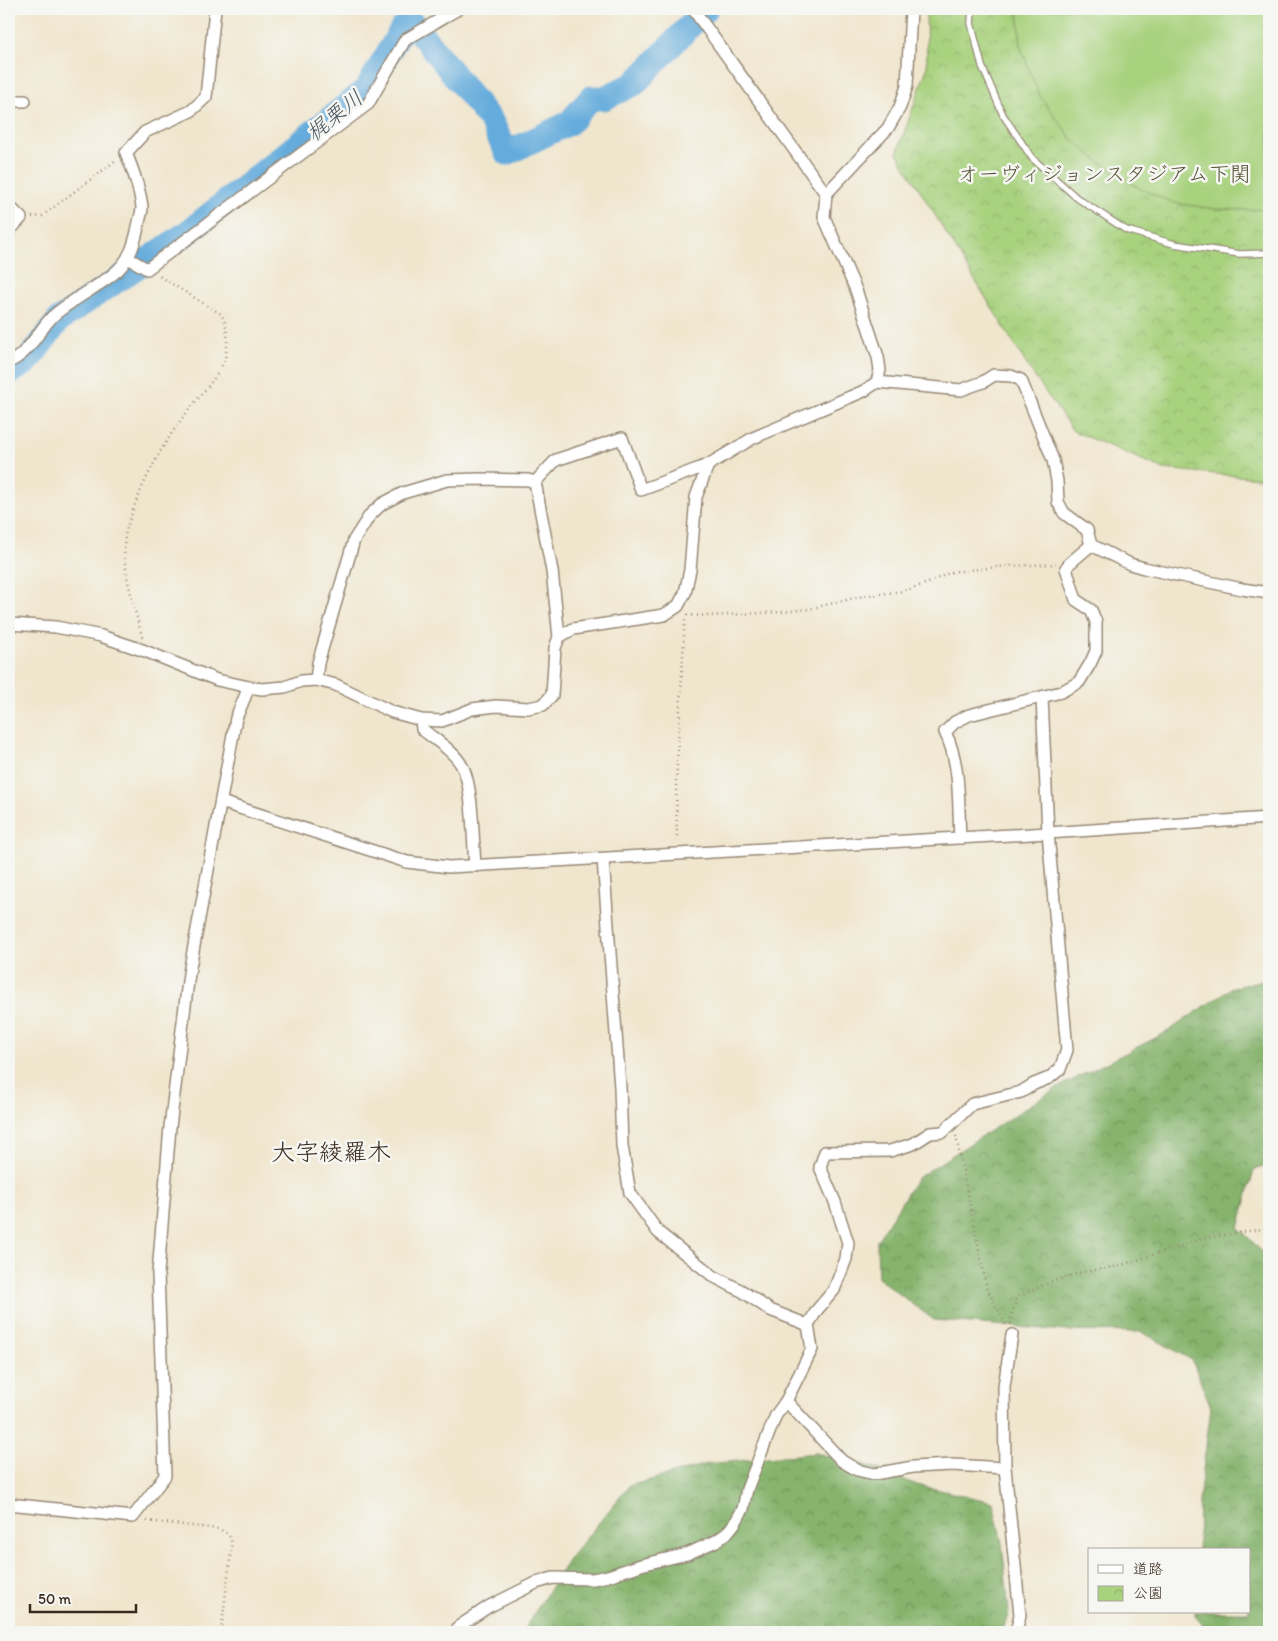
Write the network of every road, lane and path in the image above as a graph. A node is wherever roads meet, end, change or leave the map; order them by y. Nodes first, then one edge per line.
1 (215, 9) edge
2 (458, 9) edge
3 (693, 9) edge
4 (911, 9) edge
5 (972, 9) edge
6 (9, 101) edge
7 (25, 101) dead end
8 (126, 152) junction
9 (826, 194) junction
10 (9, 206) edge
11 (21, 218) junction
12 (9, 231) edge
13 (1269, 254) edge
14 (128, 258) junction
15 (147, 269) junction
16 (9, 362) edge
17 (877, 382) junction
18 (708, 465) junction
19 (535, 482) junction
20 (1091, 545) junction
21 (1066, 568) junction
22 (1269, 593) edge
23 (678, 606) junction
24 (685, 615) junction
25 (9, 624) edge
26 (559, 637) junction
27 (145, 651) junction
28 (316, 680) junction
29 (249, 687) junction
30 (1042, 697) junction
31 (421, 720) junction
32 (221, 802) junction
33 (1269, 818) edge
34 (1048, 833) junction
35 (960, 838) junction
36 (677, 855) junction
37 (603, 860) junction
38 (475, 866) junction
39 (954, 1123) junction
40 (1269, 1228) edge
41 (808, 1325) junction
42 (1012, 1335) junction
43 (786, 1401) junction
44 (1005, 1468) junction
45 (9, 1504) edge
46 (133, 1517) junction
47 (458, 1627) dead end
48 (221, 1632) edge
49 (1016, 1632) edge

1 - 8 street
2 - 15 street
3 - 9 street
4 - 9 street
5 - 13 lane
6 - 7 street
8 - 11 path
8 - 14 street
9 - 17 street
10 - 11 street
11 - 12 street
14 - 15 street
14 - 16 street
15 - 27 path
17 - 18 street
17 - 20 street
18 - 19 street
18 - 23 street
19 - 26 street
19 - 28 street
20 - 21 street
20 - 22 street
21 - 24 path
21 - 30 street
23 - 24 path
23 - 26 street
24 - 36 path
25 - 27 street
26 - 31 street
27 - 29 street
28 - 29 street
28 - 31 street
29 - 32 street
30 - 34 street
30 - 35 street
31 - 38 street
32 - 38 street
32 - 46 street
33 - 34 street
34 - 35 street
34 - 39 street
35 - 36 street
36 - 37 street
37 - 38 street
37 - 41 street
39 - 41 street
39 - 42 path
40 - 42 path
41 - 43 street
42 - 44 street
43 - 44 street
43 - 47 street
44 - 49 street
45 - 46 street
46 - 48 path

